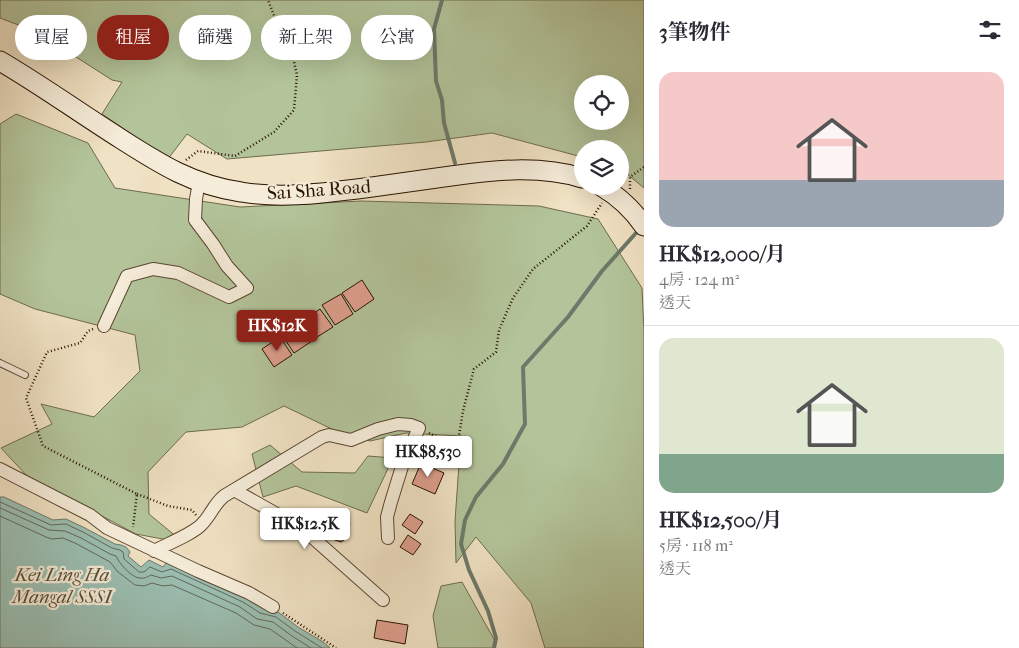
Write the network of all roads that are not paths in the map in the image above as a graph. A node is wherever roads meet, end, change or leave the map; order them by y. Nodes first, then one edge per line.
1 (0, 61) edge
2 (574, 176) edge
3 (199, 182) junction
4 (614, 195) edge
5 (644, 226) edge
6 (104, 326) road end
7 (0, 363) edge
8 (25, 375) dead end
9 (0, 469) edge
10 (234, 490) junction
11 (388, 538) dead end
12 (154, 551) junction
13 (383, 600) dead end
14 (273, 607) road end

1 - 3 main road, Sai Sha Road
2 - 3 main road, Sai Sha Road
3 - 6 street
4 - 5 main road
7 - 8 lane
9 - 12 street
10 - 11 street
10 - 12 street
10 - 13 street
12 - 14 street

